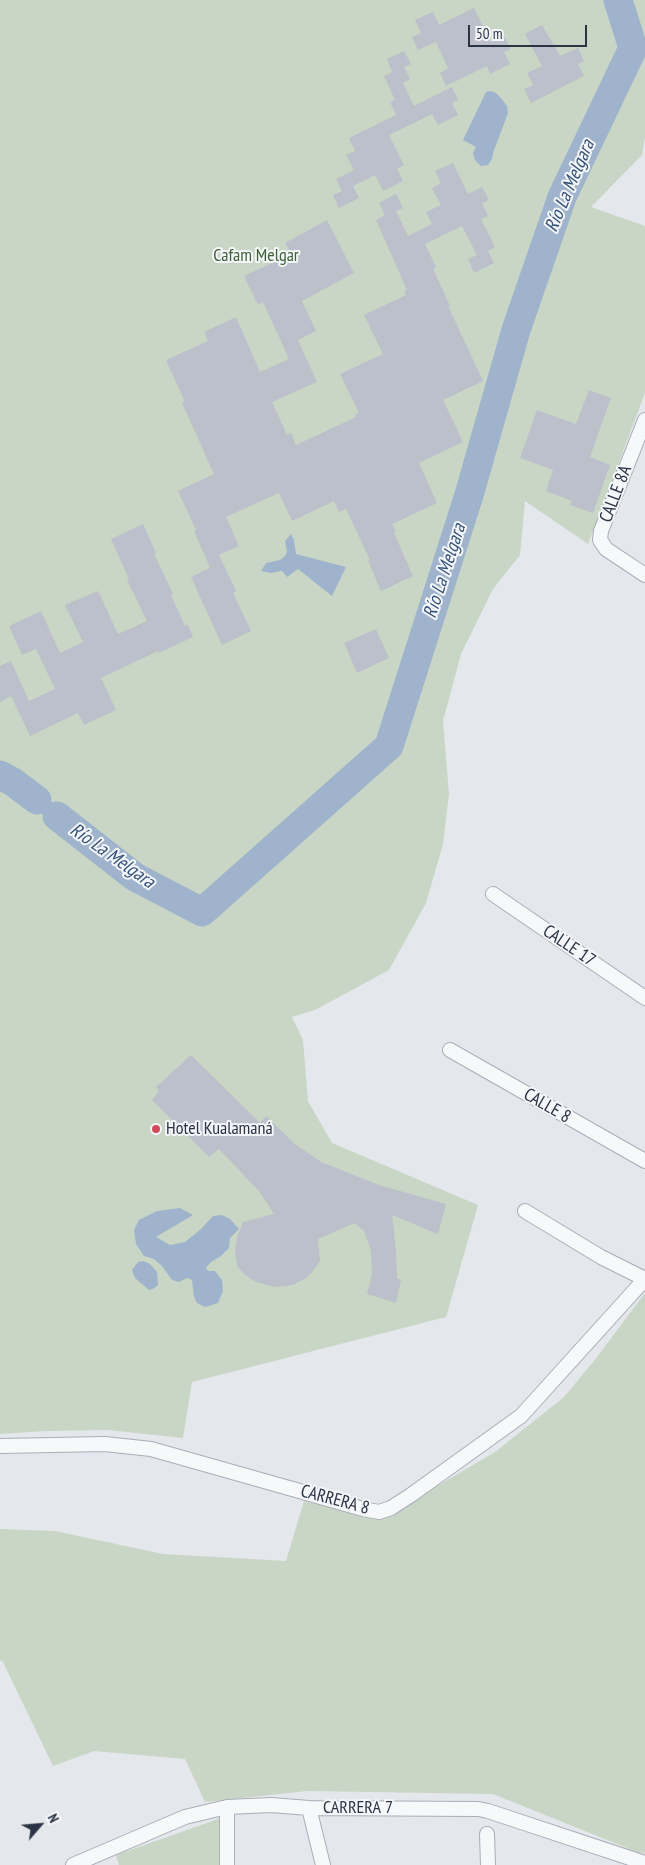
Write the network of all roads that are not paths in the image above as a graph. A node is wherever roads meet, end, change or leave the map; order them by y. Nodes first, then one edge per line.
1 (645, 420) edge
2 (645, 575) edge
3 (493, 894) dead end
4 (645, 998) edge
5 (450, 1050) dead end
6 (645, 1161) edge
7 (525, 1211) dead end
8 (645, 1279) edge
9 (0, 1446) edge
10 (227, 1807) junction
11 (309, 1808) junction
12 (487, 1834) dead end
13 (645, 1863) edge
14 (73, 1865) edge
15 (227, 1865) edge
16 (323, 1865) edge
17 (488, 1865) edge

1 - 2 street, CALLE 8A
3 - 4 street, CALLE 17
5 - 6 street, CALLE 8
7 - 8 street
8 - 9 street, CARRERA 8
10 - 11 street, CARRERA 7
10 - 14 street, CARRERA 7
10 - 15 street
11 - 13 street, CARRERA 7
11 - 16 street
12 - 17 street

